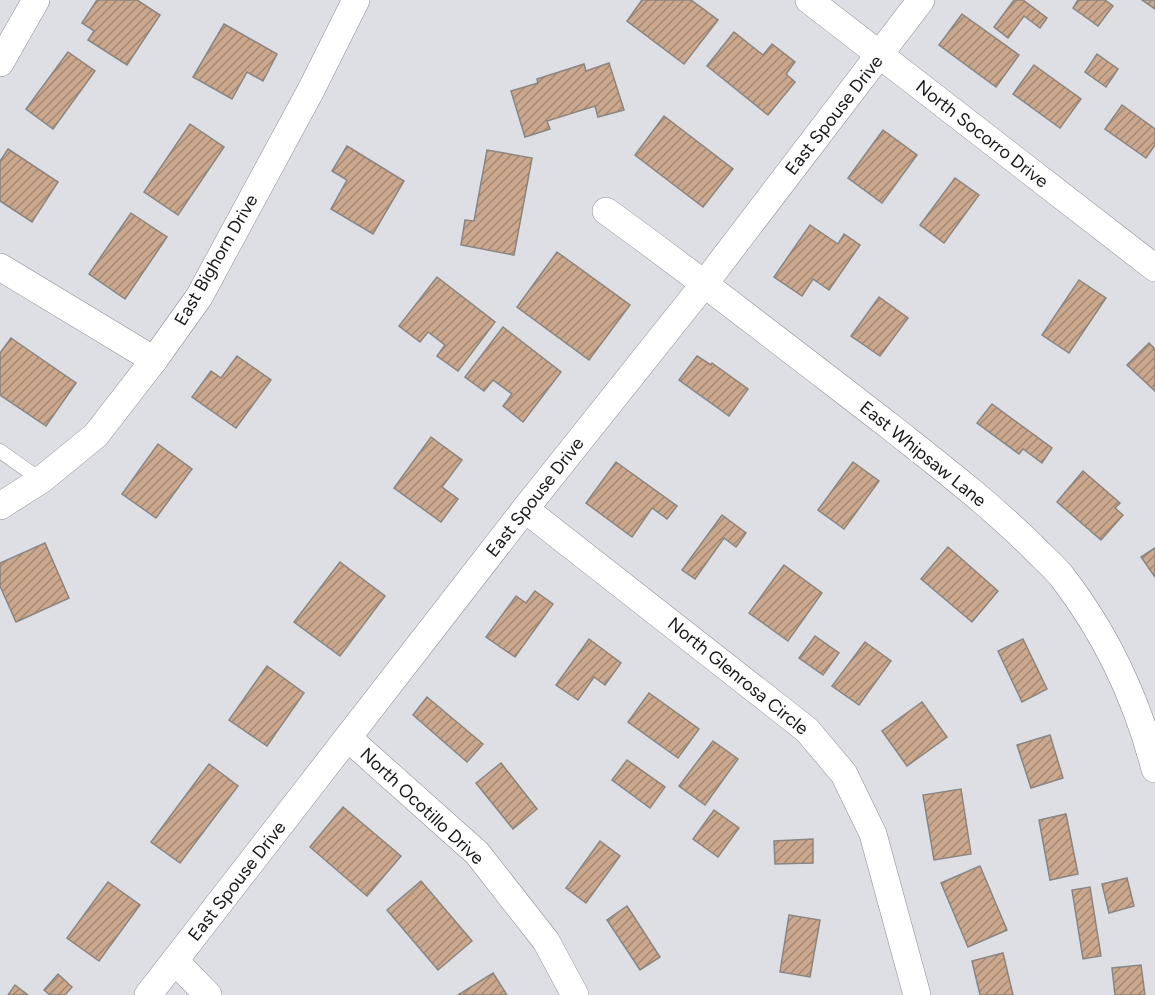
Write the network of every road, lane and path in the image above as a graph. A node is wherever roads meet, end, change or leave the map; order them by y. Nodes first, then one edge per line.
1 (36, 0) edge
2 (356, 0) edge
3 (809, 0) edge
4 (921, 0) edge
5 (879, 56) junction
6 (0, 63) edge
7 (606, 211) dead end
8 (0, 267) edge
9 (1155, 268) edge
10 (705, 283) junction
11 (154, 360) junction
12 (0, 450) edge
13 (41, 480) junction
14 (0, 506) edge
15 (525, 509) junction
16 (348, 738) junction
17 (1155, 769) edge
18 (175, 961) junction
19 (148, 995) edge
20 (208, 995) edge
21 (575, 995) edge
22 (917, 995) edge

1 - 6 street
2 - 11 street, East Bighorn Drive
3 - 5 street, North Socorro Drive
4 - 5 street, East Spouse Drive
5 - 9 street, North Socorro Drive
5 - 10 street, East Spouse Drive
7 - 10 street, East Whipsaw Lane
8 - 11 street
10 - 15 street, East Spouse Drive
10 - 17 street, East Whipsaw Lane
11 - 13 street, East Bighorn Drive
12 - 13 lane
13 - 14 street, East Bighorn Drive
15 - 16 street, East Spouse Drive
15 - 22 street, North Glenrosa Circle
16 - 18 street, East Spouse Drive
16 - 21 street, North Ocotillo Drive
18 - 19 street, East Spouse Drive
18 - 20 street

